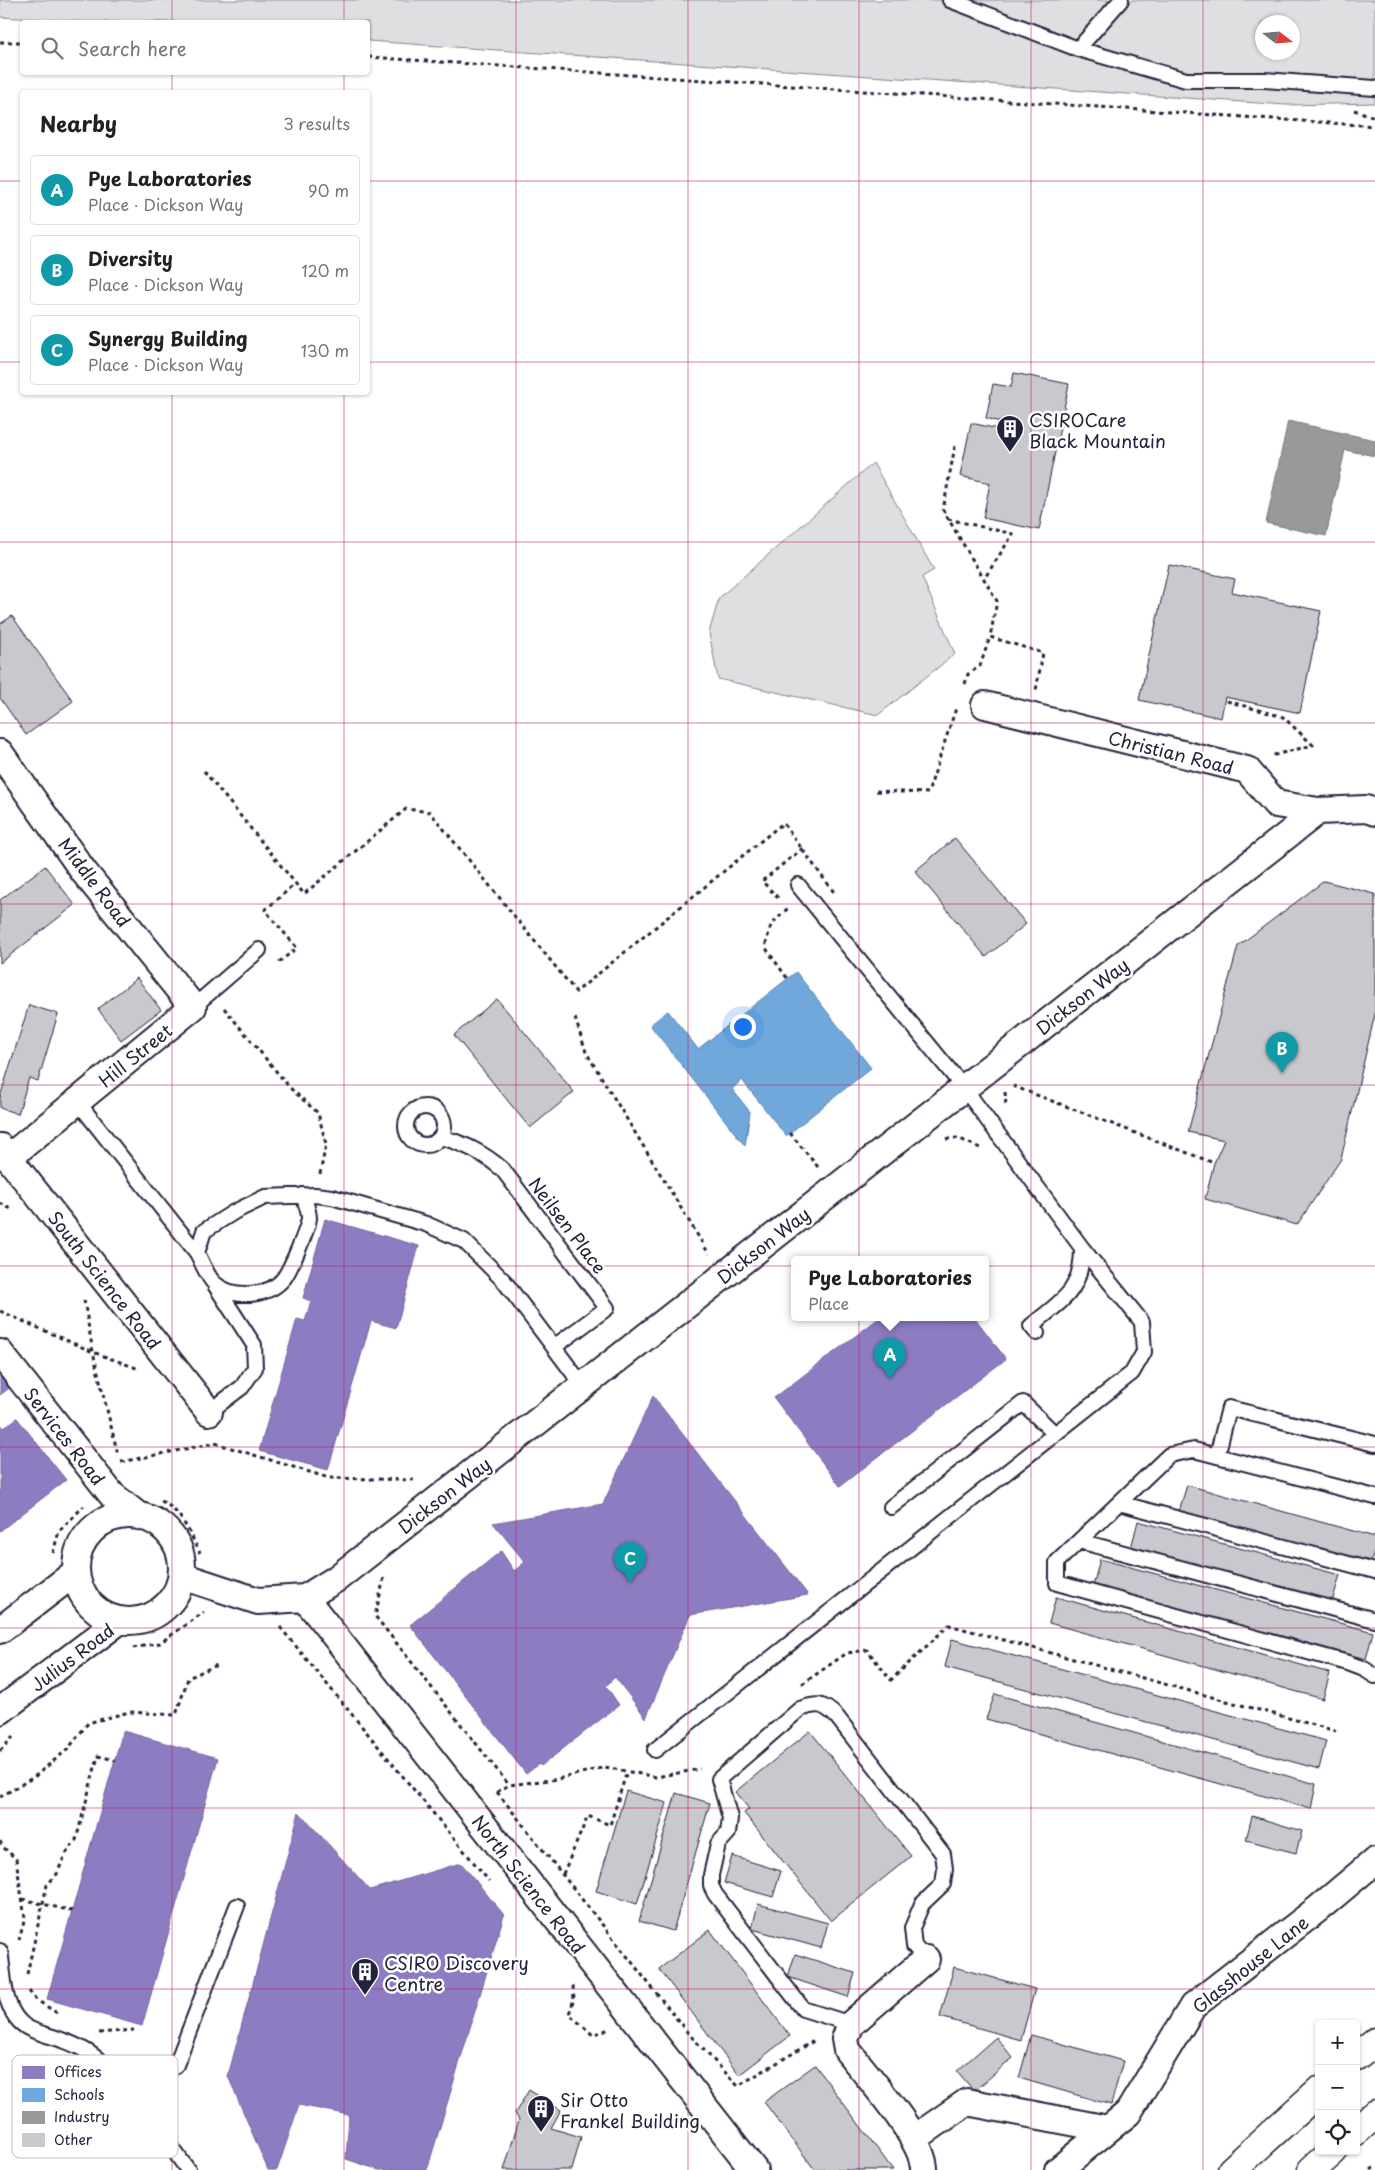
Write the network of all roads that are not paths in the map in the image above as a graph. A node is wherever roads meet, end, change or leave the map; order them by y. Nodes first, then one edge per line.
1 (950, 0) edge
2 (1121, 0) edge
3 (1078, 48) junction
4 (1375, 88) edge
5 (984, 705) road end
6 (0, 753) edge
7 (1318, 810) junction
8 (1375, 812) edge
9 (798, 885) dead end
10 (259, 950) dead end
11 (202, 1000) junction
12 (964, 1088) junction
13 (77, 1101) junction
14 (441, 1137) dead end
15 (4, 1153) edge
16 (309, 1195) junction
17 (1082, 1248) junction
18 (197, 1253) junction
19 (214, 1282) junction
20 (1037, 1333) dead end
21 (554, 1347) junction
22 (0, 1353) edge
23 (583, 1386) junction
24 (209, 1412) joint
25 (1055, 1434) junction
26 (1375, 1444) edge
27 (1217, 1456) junction
28 (1375, 1497) edge
29 (1119, 1503) junction
30 (891, 1507) dead end
31 (136, 1514) junction
32 (1079, 1541) junction
33 (1375, 1571) edge
34 (76, 1572) junction
35 (182, 1576) junction
36 (305, 1598) junction
37 (1375, 1620) edge
38 (119, 1621) junction
39 (0, 1630) edge
40 (1375, 1676) edge
41 (0, 1711) edge
42 (655, 1750) dead end
43 (1375, 1861) edge
44 (237, 1906) dead end
45 (0, 1951) edge
46 (926, 1960) joint
47 (848, 2031) junction
48 (1375, 2042) edge
49 (1360, 2054) edge
50 (91, 2055) edge
51 (178, 2060) edge
52 (1315, 2095) edge
53 (1375, 2114) edge
54 (1360, 2127) edge
55 (1108, 2129) junction
56 (915, 2138) junction
57 (1329, 2155) edge
58 (178, 2157) edge
59 (188, 2170) edge
60 (754, 2170) edge
61 (924, 2170) edge
62 (1058, 2170) edge
63 (1232, 2170) edge
64 (1312, 2170) edge

1 - 3 lane
2 - 3 lane
3 - 4 lane
5 - 7 street, Christian Road
6 - 11 street, Middle Road
7 - 8 street, Christian Road
7 - 12 street, Dickson Way
9 - 12 lane
10 - 11 lane, Hill Street
11 - 13 street, Hill Street
12 - 17 lane
12 - 23 street, Dickson Way
13 - 15 street, Hill Street
13 - 18 lane
14 - 21 lane, Neilsen Place
15 - 24 street, South Science Road
16 - 18 lane
16 - 19 lane
16 - 21 lane
17 - 20 lane
17 - 25 lane
18 - 19 lane
19 - 24 lane
21 - 23 lane
22 - 31 street, Services Road
23 - 36 street, Dickson Way
25 - 30 lane
25 - 42 lane
26 - 27 lane
27 - 28 lane
27 - 29 lane
29 - 32 lane
29 - 33 lane
31 - 34 street
31 - 35 street
32 - 37 lane
32 - 40 lane
34 - 38 street
34 - 39 street
35 - 36 street, Dickson Way
35 - 38 street
36 - 60 street, North Science Road
38 - 41 street, Julius Road
43 - 55 street, Glasshouse Lane
44 - 51 lane
45 - 50 lane
46 - 47 street
46 - 47 lane
47 - 56 street
48 - 49 main road
52 - 63 main road
53 - 54 main road
55 - 56 street
55 - 62 street, Glasshouse Lane
56 - 61 street
57 - 64 main road
58 - 59 lane

